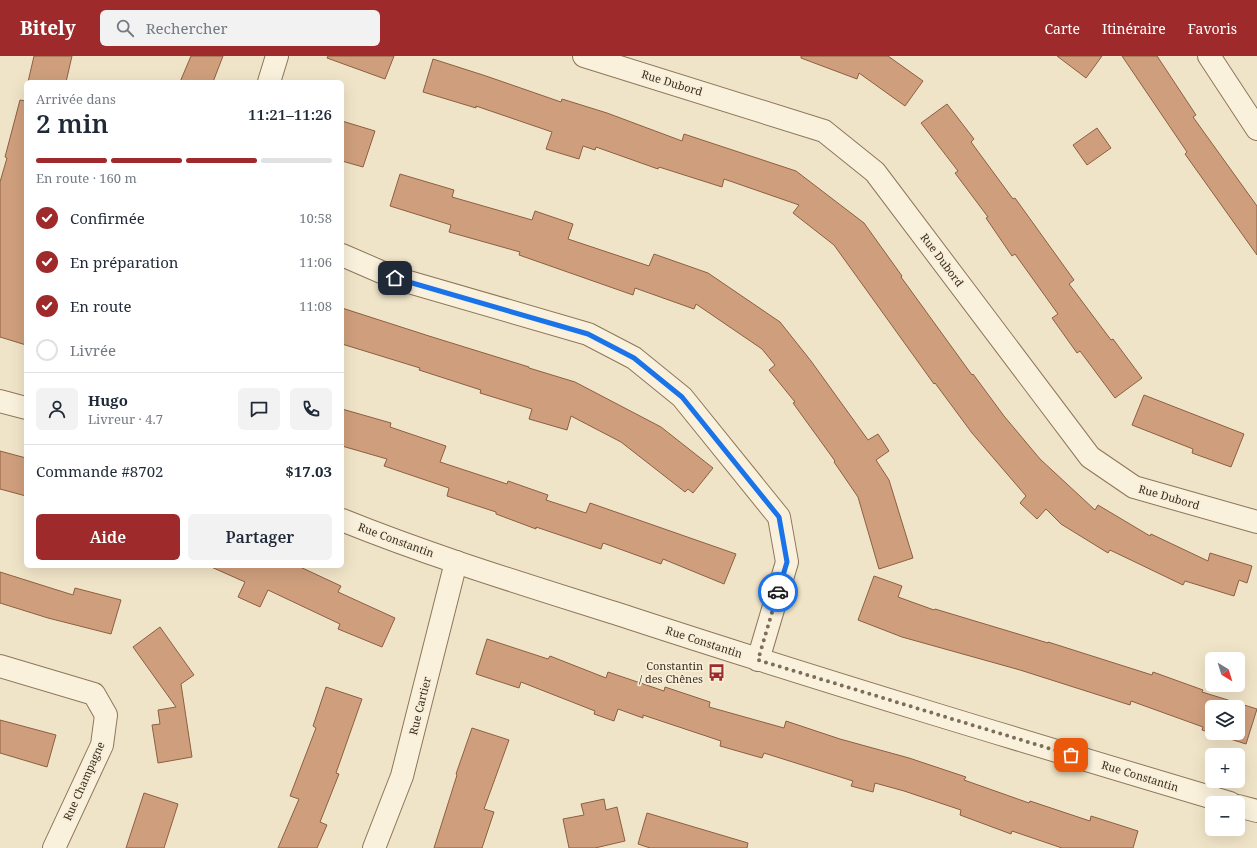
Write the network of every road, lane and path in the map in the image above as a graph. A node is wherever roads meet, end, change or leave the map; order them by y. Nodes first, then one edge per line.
1 (277, 56) edge
2 (584, 56) edge
3 (1209, 56) edge
4 (270, 80) edge
5 (1257, 129) edge
6 (344, 256) edge
7 (0, 401) edge
8 (24, 407) edge
9 (344, 521) edge
10 (1257, 522) edge
11 (456, 562) junction
12 (758, 660) junction
13 (0, 666) edge
14 (1207, 796) edge
15 (1245, 808) edge
16 (1257, 811) edge
17 (54, 848) edge
18 (374, 848) edge

1 - 4 street
2 - 10 street, Rue Dubord
3 - 5 street
6 - 12 street
7 - 8 street
9 - 11 street, Rue Constantin
11 - 12 street, Rue Constantin
11 - 18 street, Rue Cartier
12 - 14 street, Rue Constantin
13 - 17 street, Rue Champagne
15 - 16 street

